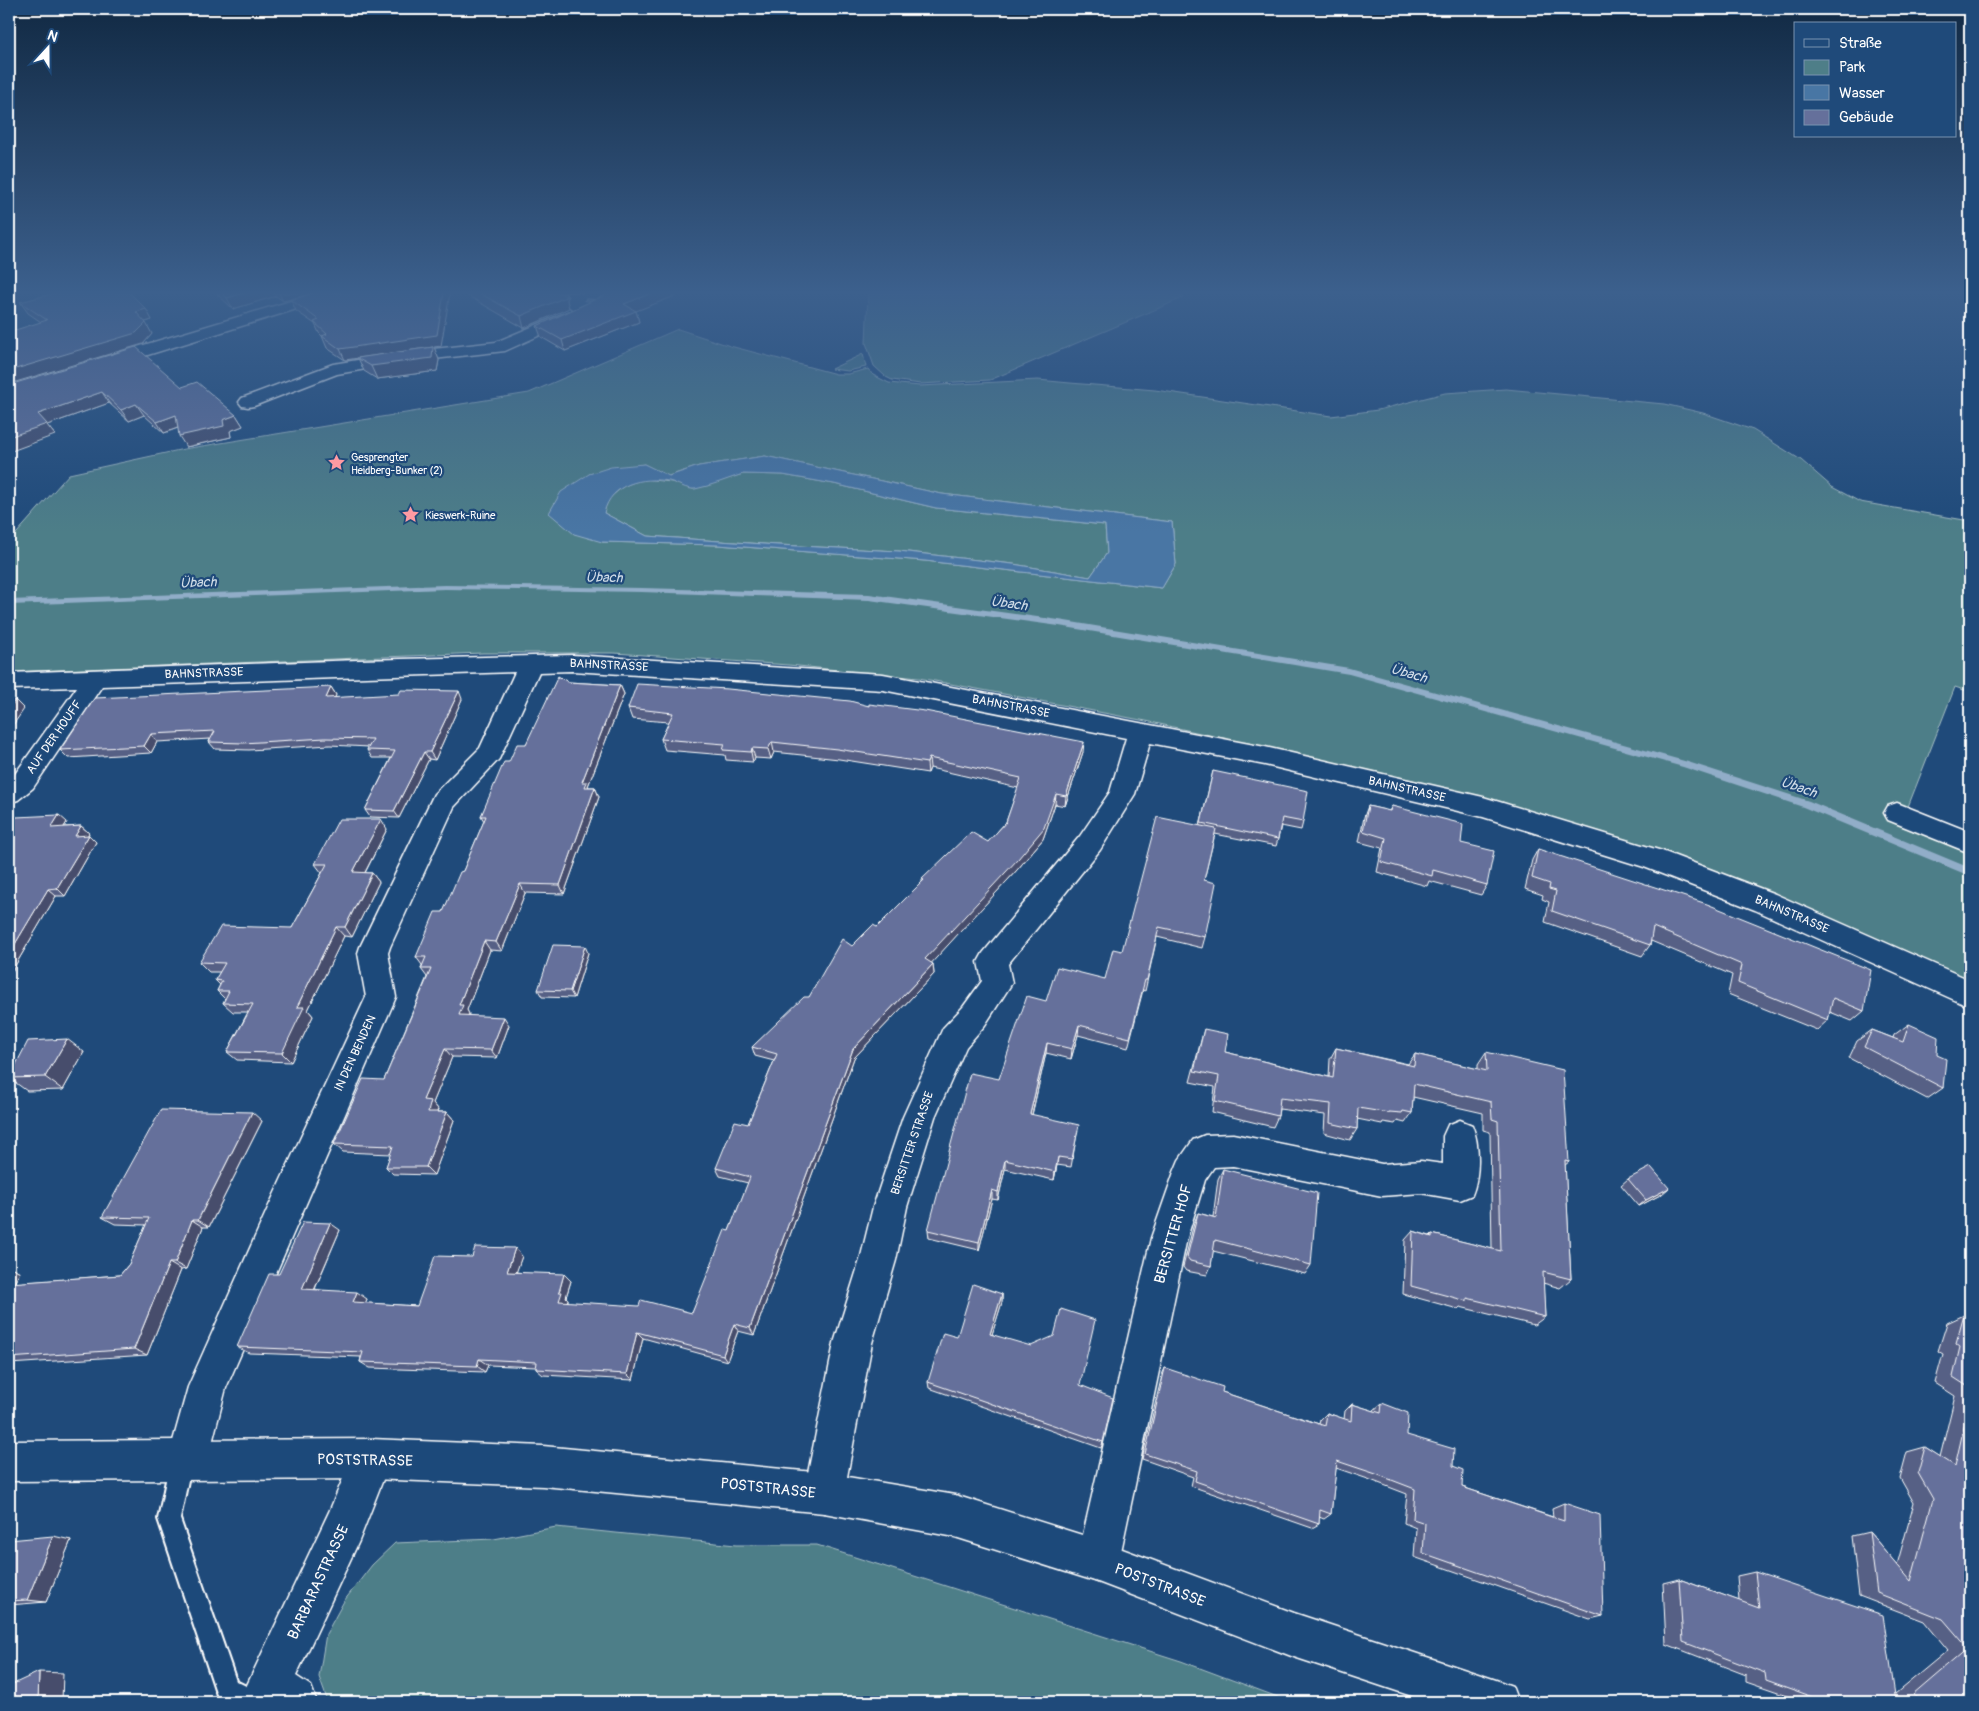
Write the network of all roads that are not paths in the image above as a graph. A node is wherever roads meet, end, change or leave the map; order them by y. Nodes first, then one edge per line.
1 (323, 373) edge
2 (248, 402) dead end
3 (531, 664) junction
4 (96, 677) junction
5 (9, 681) edge
6 (1141, 731) junction
7 (9, 793) edge
8 (1897, 813) dead end
9 (1970, 843) edge
10 (1970, 994) edge
11 (1460, 1136) dead end
12 (371, 1459) junction
13 (185, 1460) junction
14 (9, 1461) edge
15 (824, 1493) junction
16 (1098, 1561) junction
17 (269, 1698) edge
18 (1496, 1702) edge

1 - 2 street
3 - 4 street, BAHNSTRASSE
3 - 6 street, BAHNSTRASSE
3 - 13 street, IN DEN BENDEN
4 - 5 street, BAHNSTRASSE
4 - 7 street, AUF DER HOUFF
6 - 10 street, BAHNSTRASSE
6 - 15 street, BERSITTER STRASSE
8 - 9 street
11 - 16 street, BERSITTER HOF
12 - 13 street, POSTSTRASSE
12 - 15 street, POSTSTRASSE
12 - 17 street, BARBARASTRASSE
13 - 14 street, POSTSTRASSE
13 - 17 lane, BARBARASTRASSE
15 - 16 street, POSTSTRASSE
16 - 18 street, POSTSTRASSE

